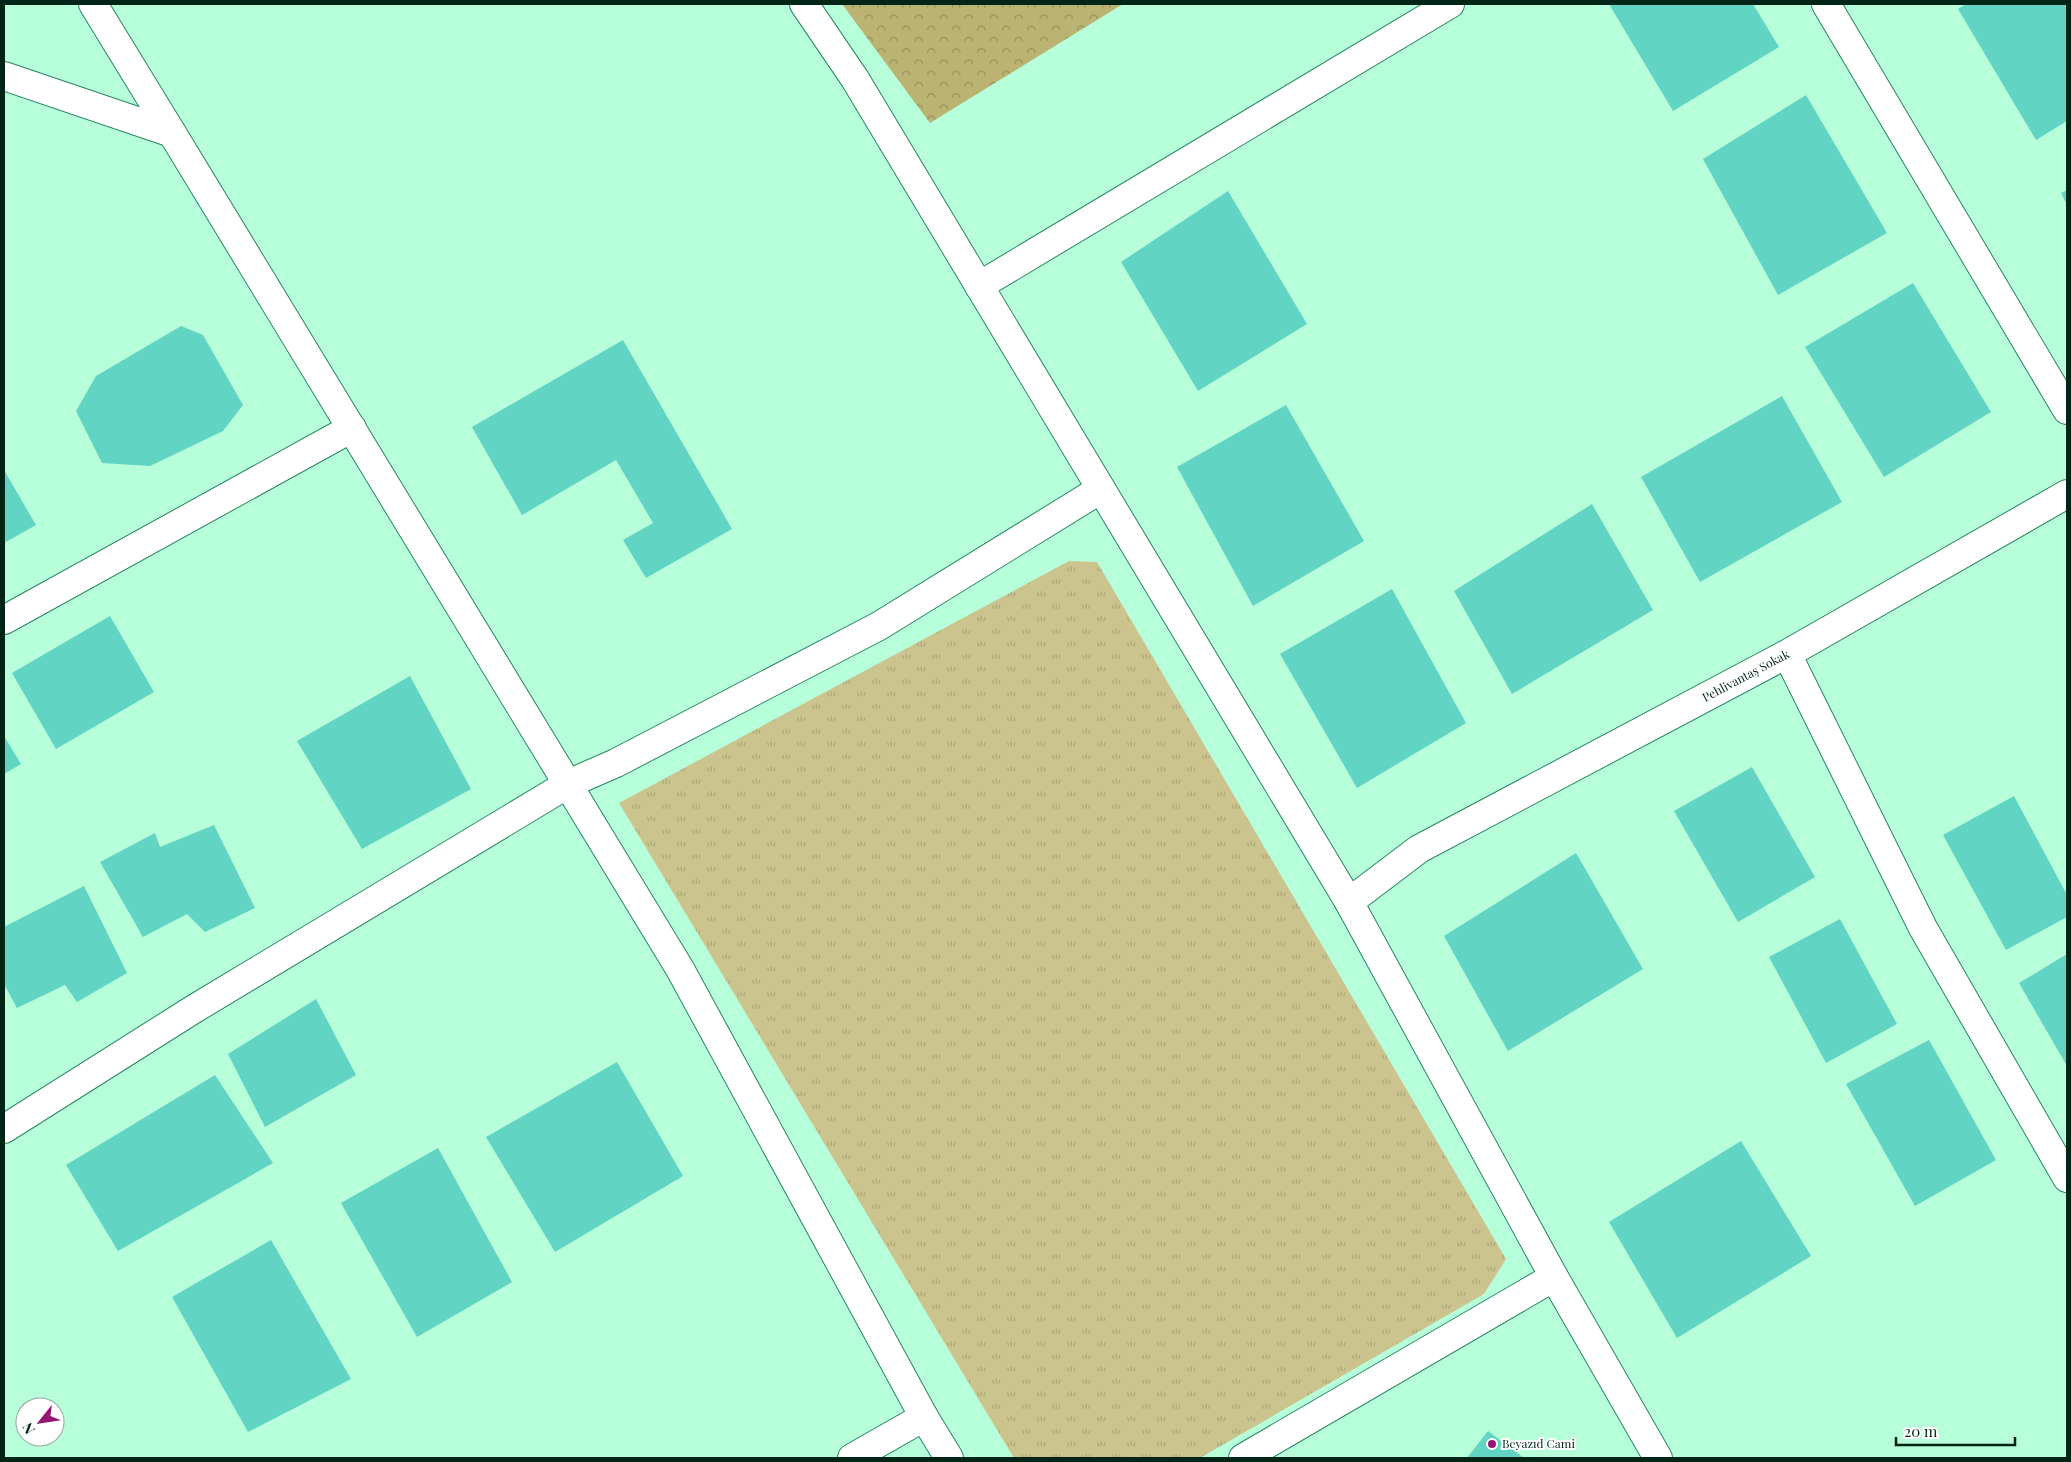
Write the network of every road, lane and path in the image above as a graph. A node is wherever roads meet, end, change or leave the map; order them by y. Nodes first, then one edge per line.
1 (93, 4) edge
2 (804, 4) edge
3 (1450, 4) edge
4 (1826, 4) edge
5 (4, 76) edge
6 (172, 133) junction
7 (979, 286) junction
8 (2067, 410) edge
9 (352, 428) junction
10 (1101, 489) junction
11 (2067, 494) edge
12 (4, 620) edge
13 (1787, 654) junction
14 (568, 784) junction
15 (1349, 902) junction
16 (4, 1129) edge
17 (2067, 1178) edge
18 (1554, 1277) junction
19 (924, 1417) junction
20 (852, 1458) edge
21 (949, 1458) edge
22 (1243, 1458) edge
23 (1658, 1458) edge

1 - 6 street
2 - 7 street
3 - 7 street
4 - 8 street
5 - 6 street
6 - 9 street
7 - 10 street
9 - 12 street
9 - 14 street
10 - 14 street
10 - 15 street
11 - 13 street, Pehlivantaş Sokak
13 - 15 street, Pehlivantaş Sokak
13 - 17 street
14 - 16 street
14 - 19 street
15 - 18 street
18 - 22 street
18 - 23 street
19 - 20 street
19 - 21 street

